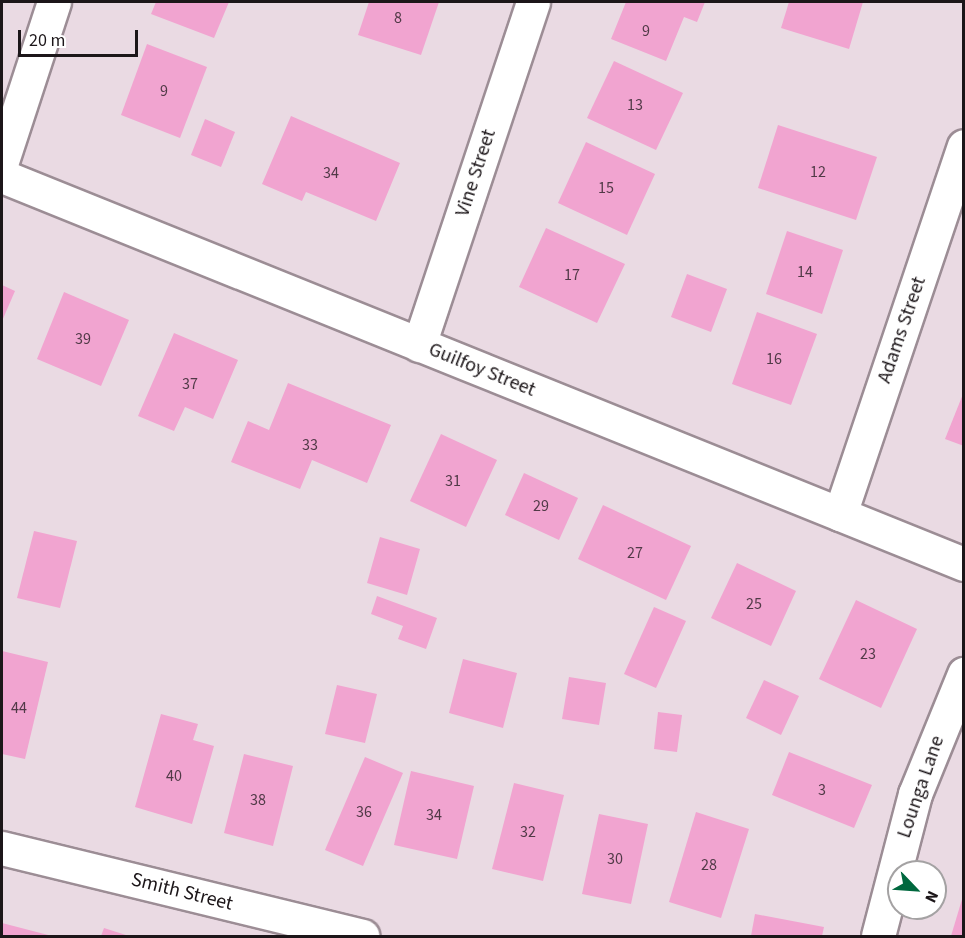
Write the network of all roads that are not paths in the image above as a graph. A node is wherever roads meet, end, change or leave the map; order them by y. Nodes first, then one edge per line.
1 (54, 2) edge
2 (533, 2) edge
3 (963, 146) edge
4 (2, 161) edge
5 (2, 176) edge
6 (419, 345) junction
7 (840, 514) junction
8 (963, 564) edge
9 (963, 674) edge
10 (2, 848) edge
11 (362, 936) edge
12 (878, 936) edge

1 - 4 street
2 - 6 street, Vine Street
3 - 7 street, Adams Street
5 - 6 street, Guilfoy Street
6 - 7 street, Guilfoy Street
7 - 8 street, Guilfoy Street
9 - 12 street, Lounga Lane
10 - 11 street, Smith Street

